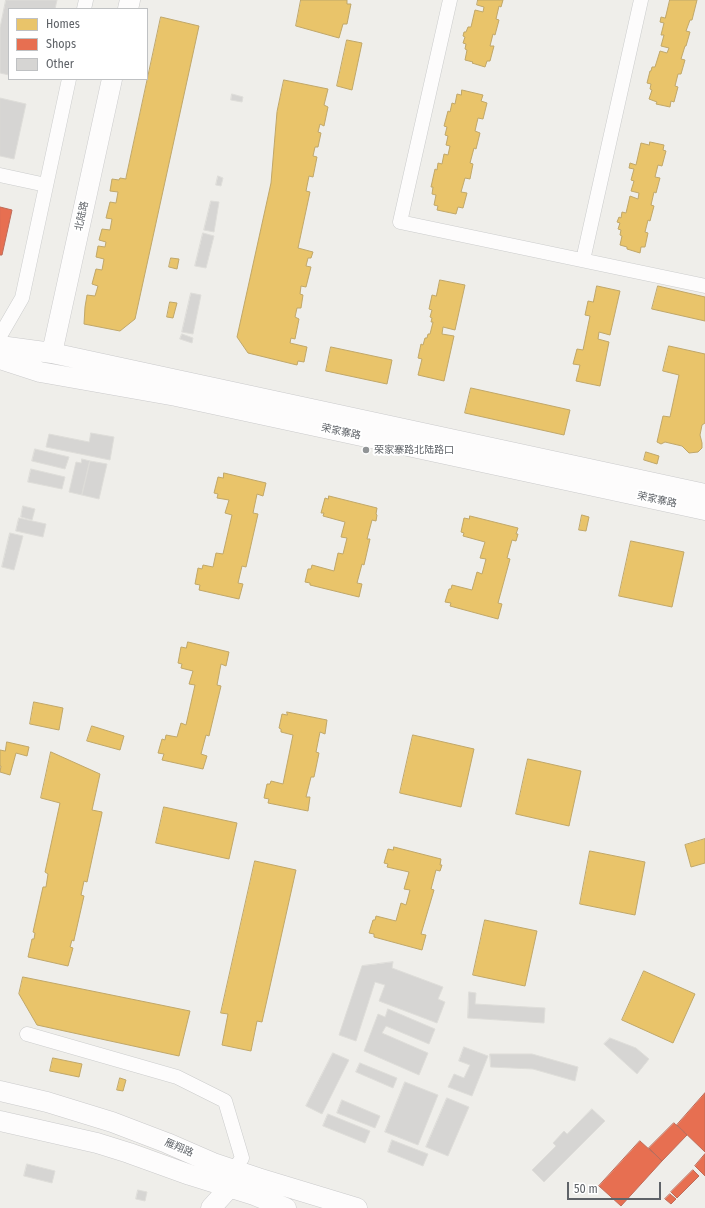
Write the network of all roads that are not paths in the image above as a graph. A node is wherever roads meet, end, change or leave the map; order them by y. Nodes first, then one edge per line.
1 (450, 0) edge
2 (641, 0) edge
3 (69, 80) edge
4 (112, 80) edge
5 (0, 175) edge
6 (46, 185) junction
7 (582, 260) junction
8 (705, 286) edge
9 (0, 336) edge
10 (0, 346) edge
11 (52, 353) junction
12 (0, 358) edge
13 (705, 494) edge
14 (705, 510) edge
15 (27, 1034) dead end
16 (0, 1091) edge
17 (0, 1122) edge
18 (232, 1178) junction
19 (211, 1208) edge
20 (286, 1208) edge
21 (357, 1208) edge

1 - 7 street
2 - 7 street
3 - 6 street
4 - 11 street, 北陆路
5 - 6 street
6 - 9 street
7 - 8 street
10 - 11 street, 荣家寨路
11 - 13 street, 荣家寨路
12 - 14 street, 荣家寨路
15 - 18 street
16 - 18 street, 雁翔路
17 - 18 street, 雁翔路
18 - 19 street
18 - 20 street, 雁翔路
18 - 21 street, 雁翔路

